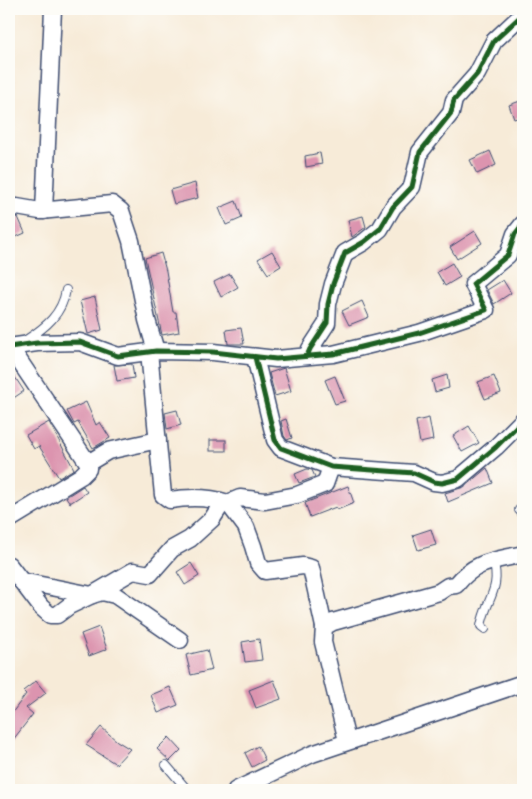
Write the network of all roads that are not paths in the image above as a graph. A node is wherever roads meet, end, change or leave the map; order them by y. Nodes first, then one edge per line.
1 (53, 9) edge
2 (523, 14) edge
3 (9, 208) edge
4 (44, 211) junction
5 (523, 224) edge
6 (66, 290) dead end
7 (11, 347) edge
8 (153, 352) junction
9 (307, 356) junction
10 (255, 357) junction
11 (523, 420) edge
12 (158, 440) junction
13 (88, 462) junction
14 (331, 468) junction
15 (225, 503) junction
16 (9, 520) edge
17 (523, 554) edge
18 (493, 560) junction
19 (9, 565) edge
20 (21, 581) junction
21 (92, 595) junction
22 (324, 627) junction
23 (485, 629) dead end
24 (180, 640) dead end
25 (523, 683) edge
26 (347, 741) junction
27 (166, 765) dead end
28 (185, 790) edge
29 (237, 790) edge

1 - 4 street
2 - 9 street
3 - 4 street
4 - 8 street
5 - 9 street
6 - 7 lane
7 - 8 street
7 - 13 street
8 - 10 street
8 - 12 street
9 - 10 street
10 - 14 street
11 - 14 street
12 - 13 street
12 - 15 street
13 - 16 street
14 - 15 street
15 - 21 street
15 - 22 street
17 - 18 street
18 - 22 street
18 - 23 lane
19 - 20 street
20 - 21 street
20 - 21 street
21 - 24 street
22 - 26 street
25 - 26 street
26 - 29 street
27 - 28 lane

